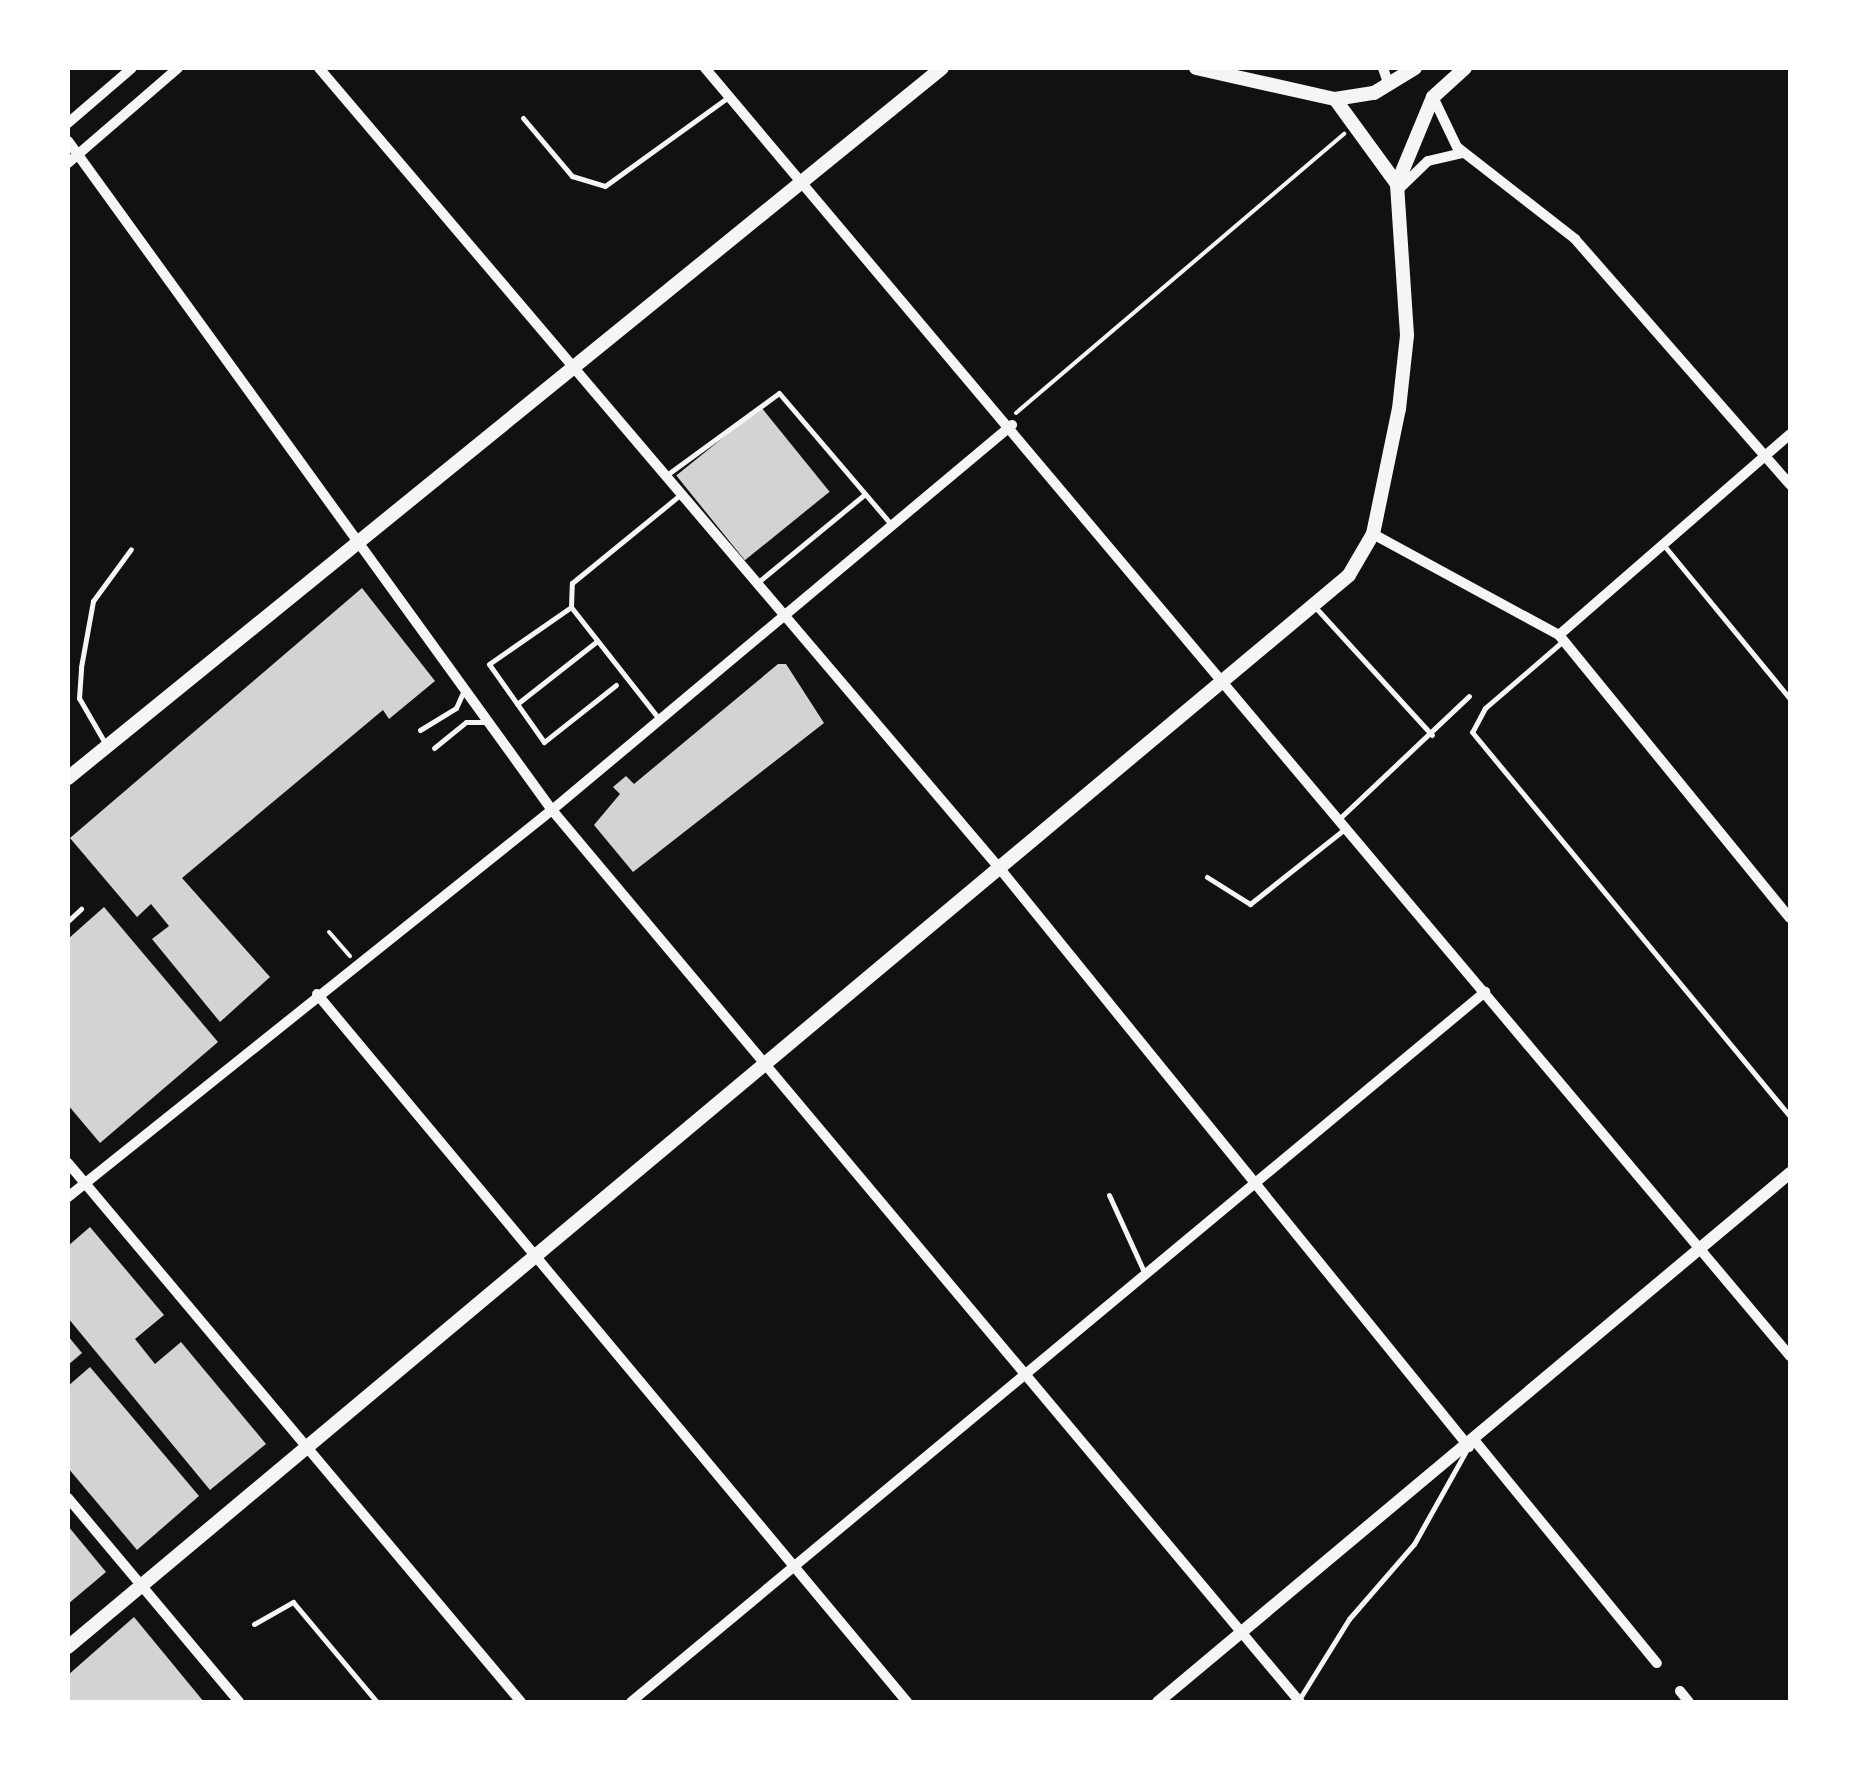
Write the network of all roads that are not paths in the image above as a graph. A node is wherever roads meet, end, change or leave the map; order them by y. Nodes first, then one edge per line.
1 (132, 68) edge
2 (178, 68) edge
3 (319, 68) edge
4 (705, 68) edge
5 (942, 68) edge
6 (1196, 68) edge
7 (1382, 68) edge
8 (1415, 68) edge
9 (1465, 68) edge
10 (1389, 86) junction
11 (730, 96) junction
12 (1432, 97) junction
13 (1335, 99) junction
14 (523, 118) dead end
15 (68, 123) edge
16 (68, 141) edge
17 (1464, 152) junction
18 (77, 155) junction
19 (68, 163) edge
20 (801, 182) junction
21 (1398, 187) junction
22 (573, 365) junction
23 (1009, 423) junction
24 (1790, 434) edge
25 (1766, 454) junction
26 (666, 476) junction
27 (1790, 485) edge
28 (681, 494) junction
29 (865, 494) junction
30 (891, 524) junction
31 (1373, 534) junction
32 (360, 535) junction
33 (1662, 542) junction
34 (131, 548) dead end
35 (757, 583) junction
36 (571, 606) junction
37 (1314, 606) junction
38 (782, 613) junction
39 (1561, 638) junction
40 (598, 642) junction
41 (1228, 684) junction
42 (616, 685) dead end
43 (466, 686) junction
44 (1469, 696) dead end
45 (1790, 699) edge
46 (517, 704) junction
47 (659, 719) junction
48 (491, 722) junction
49 (420, 730) dead end
50 (1432, 735) junction
51 (106, 746) junction
52 (434, 748) dead end
53 (68, 778) edge
54 (552, 810) junction
55 (1345, 822) junction
56 (1000, 870) junction
57 (1207, 877) dead end
58 (81, 909) dead end
59 (1790, 918) edge
60 (68, 921) edge
61 (1484, 992) junction
62 (317, 994) junction
63 (764, 1070) junction
64 (1790, 1116) edge
65 (68, 1163) edge
66 (1790, 1174) edge
67 (1258, 1183) junction
68 (84, 1184) junction
69 (1108, 1196) dead end
70 (68, 1197) edge
71 (1699, 1250) junction
72 (536, 1260) junction
73 (1146, 1277) junction
74 (1790, 1356) edge
75 (1031, 1376) junction
76 (1472, 1444) junction
77 (311, 1447) junction
78 (68, 1498) edge
79 (792, 1572) junction
80 (143, 1586) junction
81 (254, 1624) dead end
82 (1240, 1635) junction
83 (68, 1648) edge
84 (1657, 1663) dead end
85 (1680, 1691) dead end
86 (239, 1702) edge
87 (377, 1702) edge
88 (521, 1702) edge
89 (631, 1702) edge
90 (907, 1702) edge
91 (1158, 1702) edge
92 (1299, 1702) edge
93 (1689, 1702) edge

1 - 15 street
2 - 18 street
3 - 22 street
4 - 11 street
5 - 20 main road
6 - 13 main road
7 - 10 street
8 - 10 main road
9 - 12 main road
10 - 13 main road
11 - 14 lane
11 - 20 street
12 - 17 street
12 - 21 main road
13 - 21 main road
16 - 18 street
17 - 21 street
17 - 25 street
18 - 19 street
18 - 32 street
20 - 22 main road
20 - 23 street
21 - 31 main road
22 - 26 street
22 - 32 main road
23 - 30 street
23 - 41 street
24 - 25 street
25 - 27 street
25 - 33 street
26 - 28 street
26 - 29 lane
28 - 35 street
28 - 36 lane
29 - 30 lane
29 - 35 lane
30 - 38 street
31 - 37 main road
31 - 39 street
32 - 43 street
32 - 51 main road
33 - 39 street
33 - 45 lane
34 - 51 lane
35 - 38 street
36 - 40 lane
36 - 46 lane
37 - 41 main road
37 - 50 lane
38 - 47 street
38 - 56 street
39 - 59 street
39 - 64 lane
40 - 46 lane
40 - 47 lane
41 - 55 street
41 - 56 main road
42 - 46 lane
43 - 48 street
43 - 49 lane
44 - 50 lane
47 - 54 street
48 - 52 lane
48 - 54 street
50 - 55 lane
51 - 53 main road
54 - 62 street
54 - 63 street
55 - 57 lane
55 - 61 street
56 - 63 main road
56 - 67 street
58 - 60 lane
61 - 67 street
61 - 71 street
62 - 68 street
62 - 72 street
63 - 72 main road
63 - 75 street
65 - 68 street
66 - 71 street
67 - 73 street
67 - 76 street
68 - 70 street
68 - 77 street
69 - 73 lane
71 - 74 street
71 - 76 street
72 - 77 main road
72 - 79 street
73 - 75 street
75 - 79 street
75 - 82 street
76 - 82 street
76 - 84 street
76 - 92 lane
77 - 80 main road
77 - 88 street
78 - 80 street
79 - 89 street
79 - 90 street
80 - 83 main road
80 - 86 street
81 - 87 lane
82 - 91 street
82 - 92 street
85 - 93 street

